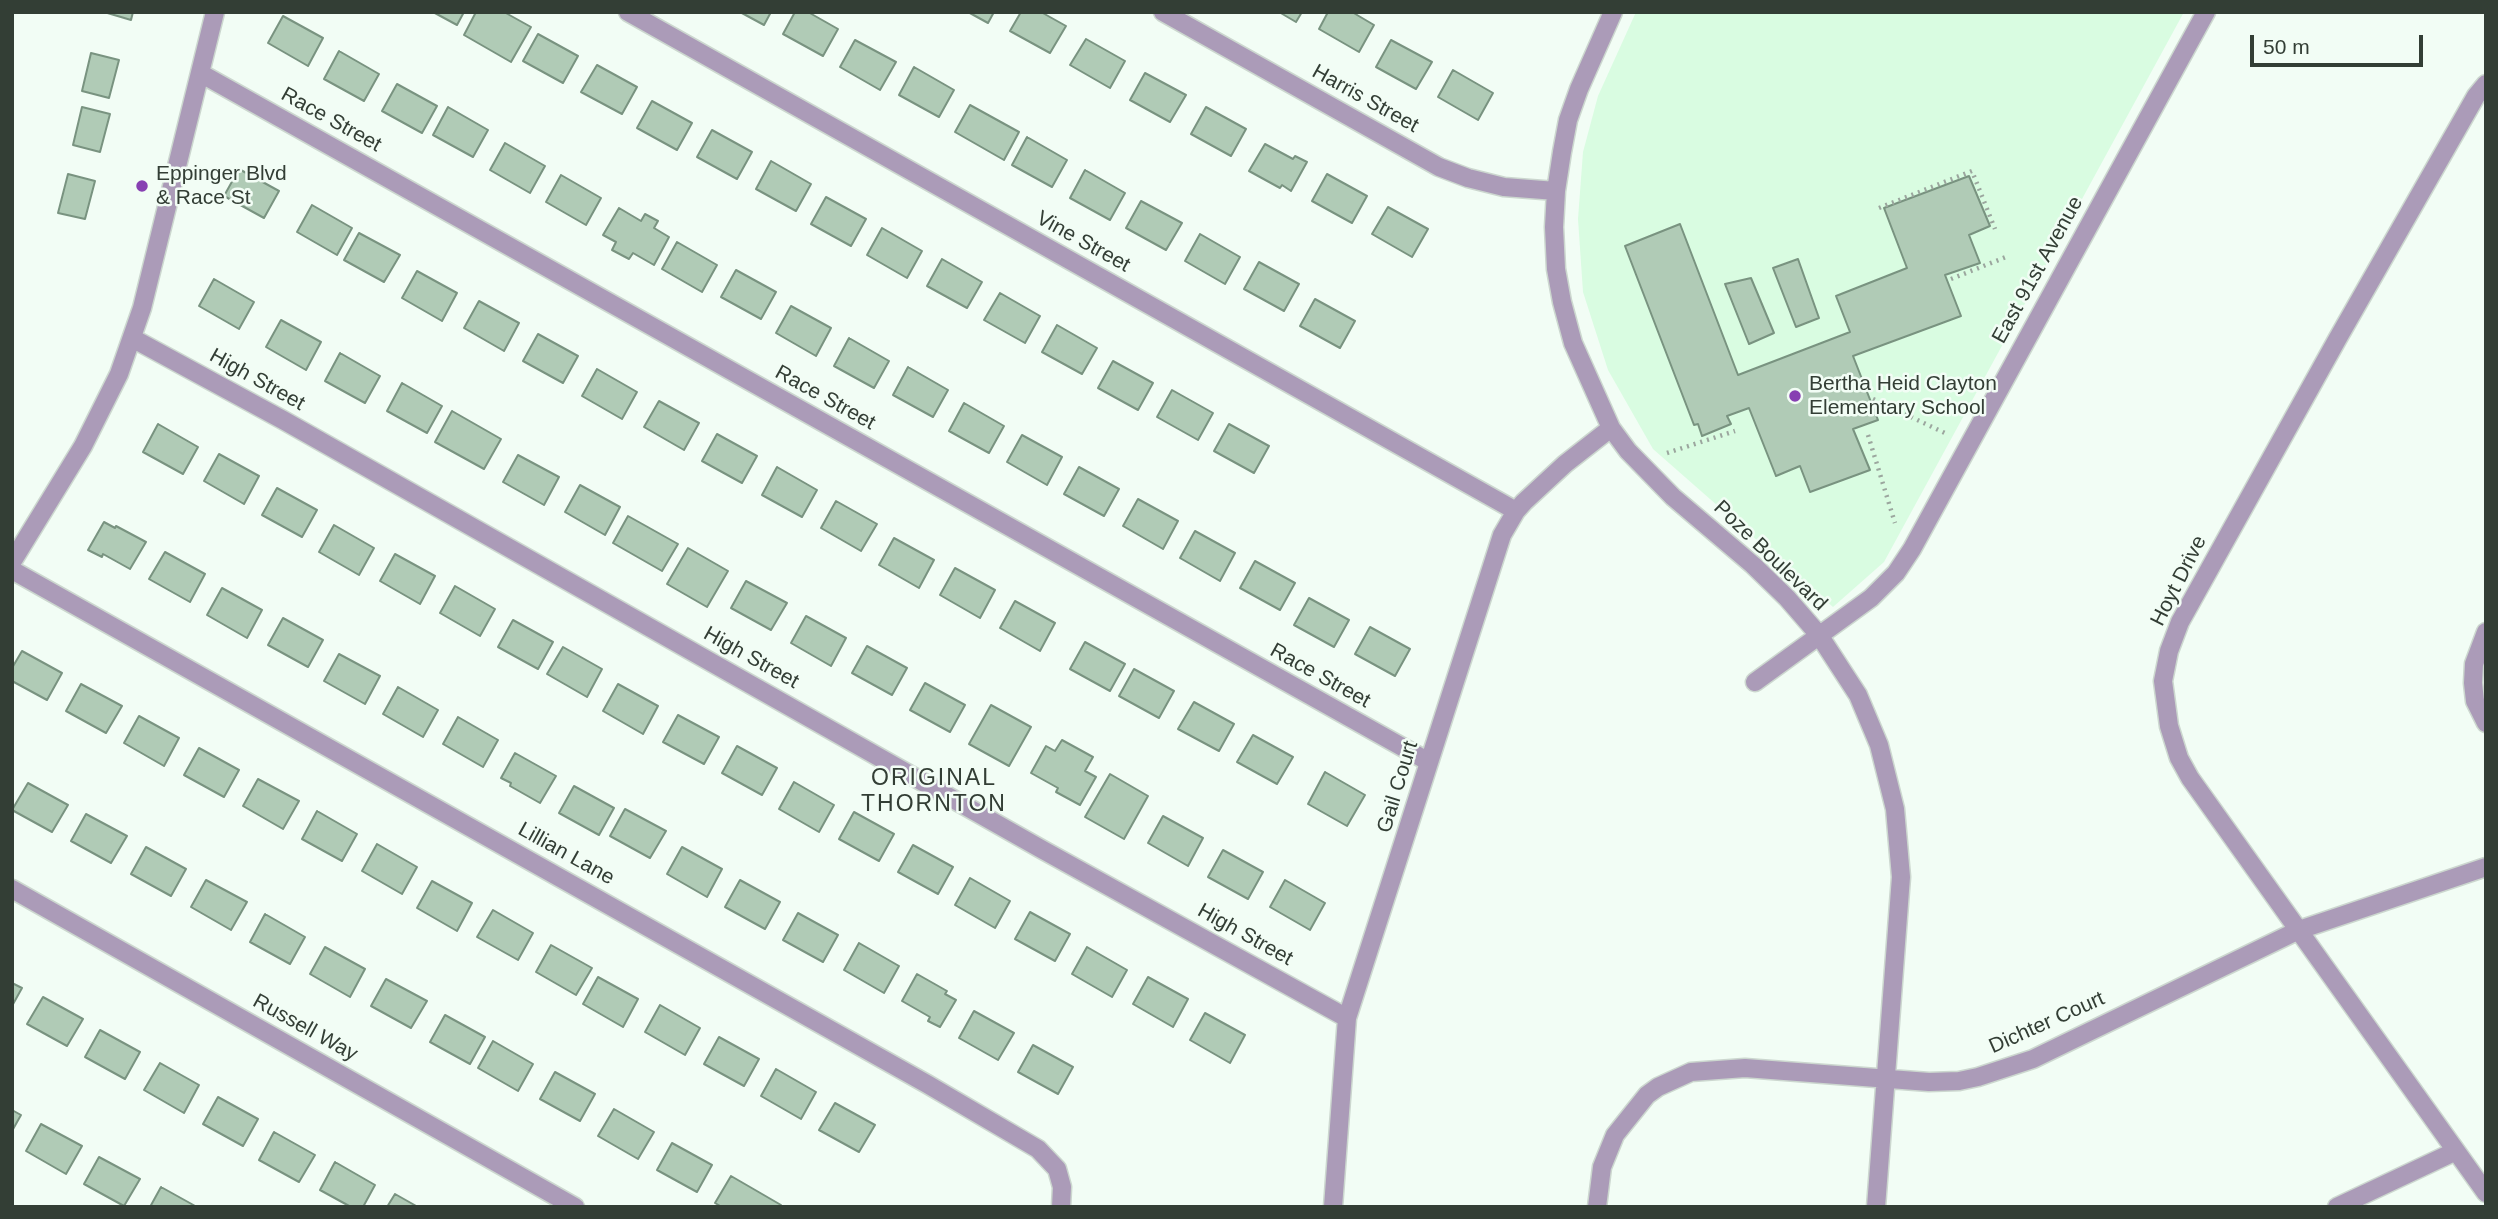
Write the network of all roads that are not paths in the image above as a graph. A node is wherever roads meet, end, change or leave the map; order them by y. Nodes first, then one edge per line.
1 (215, 12) edge
2 (628, 12) edge
3 (1163, 12) edge
4 (1613, 12) edge
5 (2203, 13) edge
6 (200, 73) junction
7 (2486, 84) edge
8 (1556, 191) junction
9 (132, 338) junction
10 (1611, 428) junction
11 (1516, 511) junction
12 (12, 562) edge
13 (12, 570) edge
14 (2486, 632) edge
15 (1819, 635) junction
16 (1755, 682) dead end
17 (2486, 723) edge
18 (1429, 762) junction
19 (2486, 867) edge
20 (12, 889) edge
21 (2299, 930) junction
22 (1348, 1017) junction
23 (1886, 1078) junction
24 (2456, 1151) junction
25 (2486, 1193) edge
26 (575, 1207) edge
27 (1062, 1207) edge
28 (1333, 1207) edge
29 (1597, 1207) edge
30 (1876, 1207) edge
31 (2337, 1207) edge

1 - 6 street
2 - 11 street, Vine Street
3 - 8 street, Harris Street
4 - 8 street, Poze Boulevard
5 - 15 street, East 91st Avenue
6 - 9 street
6 - 18 street, Race Street
7 - 21 street, Hoyt Drive
8 - 10 street, Poze Boulevard
9 - 12 street
9 - 22 street, High Street
10 - 11 street, Gail Court
10 - 15 street, Poze Boulevard
11 - 18 street, Gail Court
13 - 27 street, Lillian Lane
14 - 17 street
15 - 16 street, East 91st Avenue
15 - 23 street, Poze Boulevard
18 - 22 street, Gail Court
19 - 21 street, Dichter Court
20 - 26 street, Russell Way
21 - 23 street, Dichter Court
21 - 24 street, Hoyt Drive
22 - 28 street, Gail Court
23 - 29 street, Dichter Court
23 - 30 street, Poze Boulevard
24 - 25 street, Hoyt Drive
24 - 31 street

